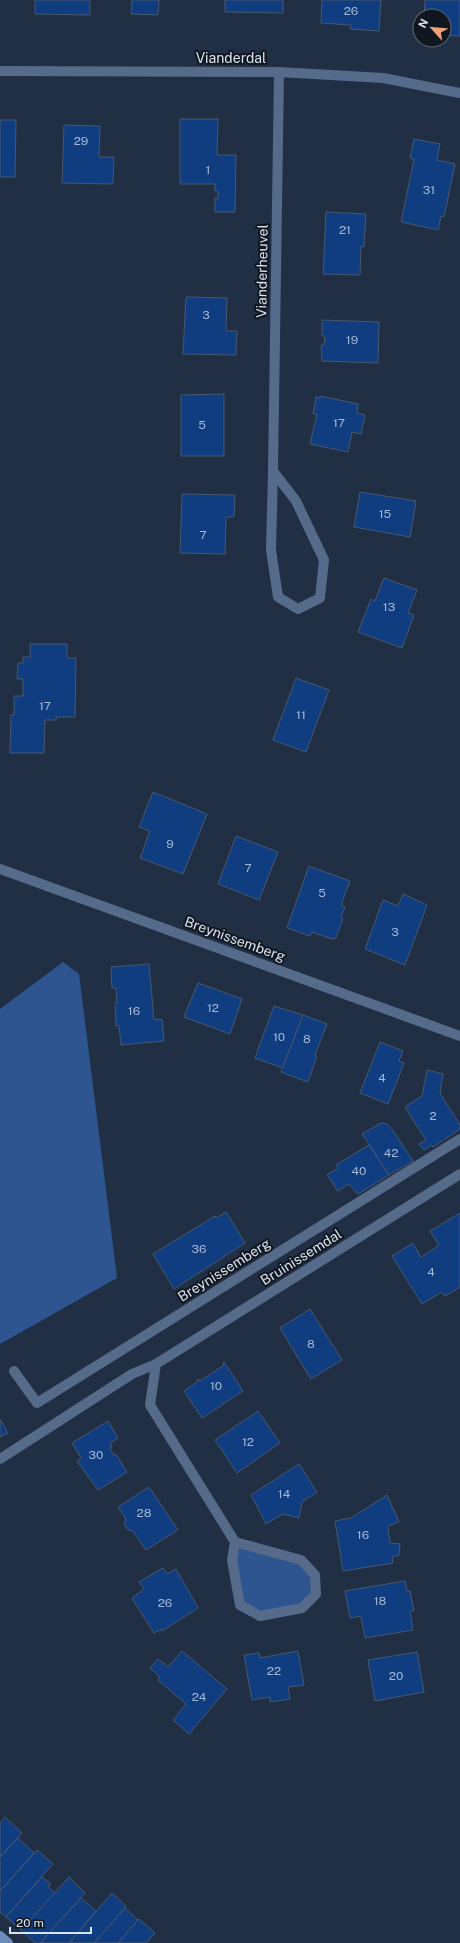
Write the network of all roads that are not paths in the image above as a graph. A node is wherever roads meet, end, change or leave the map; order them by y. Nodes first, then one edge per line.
1 (0, 71) edge
2 (279, 72) junction
3 (460, 93) edge
4 (273, 471) junction
5 (0, 869) edge
6 (460, 1036) edge
7 (460, 1139) edge
8 (460, 1174) edge
9 (156, 1364) junction
10 (14, 1371) dead end
11 (0, 1459) edge
12 (235, 1542) junction
13 (0, 1936) edge
14 (8, 1943) edge

1 - 2 street, Vianderdal
2 - 3 street, Vianderdal
2 - 4 street, Vianderheuvel
4 - 4 street, Vianderheuvel
5 - 6 street, Breynissemberg
7 - 10 street, Breynissemberg
8 - 9 street, Bruinissemdal
9 - 11 street, Bruinissemdal
9 - 12 street
12 - 12 street
13 - 14 street

